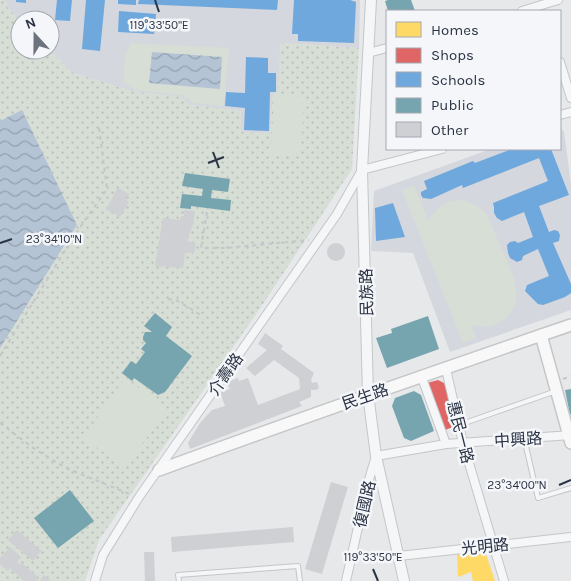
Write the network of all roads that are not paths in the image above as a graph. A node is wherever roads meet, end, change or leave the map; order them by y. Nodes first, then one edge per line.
1 (371, 0) edge
2 (558, 0) edge
3 (542, 8) edge
4 (529, 10) edge
5 (386, 48) edge
6 (368, 53) junction
7 (561, 65) edge
8 (571, 98) edge
9 (438, 150) edge
10 (362, 170) junction
11 (571, 325) edge
12 (541, 335) junction
13 (446, 369) junction
14 (422, 378) junction
15 (556, 390) junction
16 (368, 394) junction
17 (459, 425) junction
18 (524, 438) junction
19 (570, 438) edge
20 (463, 443) junction
21 (446, 444) junction
22 (376, 456) junction
23 (159, 470) junction
24 (571, 488) edge
25 (571, 538) edge
26 (493, 545) junction
27 (399, 556) junction
28 (95, 581) edge
29 (178, 581) edge
30 (300, 581) edge
31 (346, 581) edge
32 (404, 581) edge
33 (504, 581) edge

1 - 6 street, 民族路
2 - 3 street
3 - 4 street
5 - 6 street
6 - 10 street, 民族路
7 - 8 street
9 - 10 street
10 - 16 street, 民族路
10 - 23 street, 介壽路
11 - 12 main road, 民生路
12 - 13 main road, 民生路
12 - 15 main road
13 - 14 main road, 民生路
13 - 17 street, 惠民一路
14 - 16 main road, 民生路
14 - 21 street
15 - 17 lane
15 - 19 main road
16 - 22 street, 民族路
16 - 23 main road, 民生路
17 - 20 street, 惠民一路
18 - 19 street, 中興路
18 - 20 street, 中興路
18 - 24 lane
20 - 21 street, 中興路
20 - 26 street, 惠民一路
21 - 22 street, 中興路
22 - 27 street, 民族路
22 - 31 street, 復國路
23 - 28 street, 介壽路
25 - 26 street, 光明路
26 - 27 street, 光明路
26 - 33 street, 惠民一路
27 - 32 street, 民族路
29 - 30 lane

